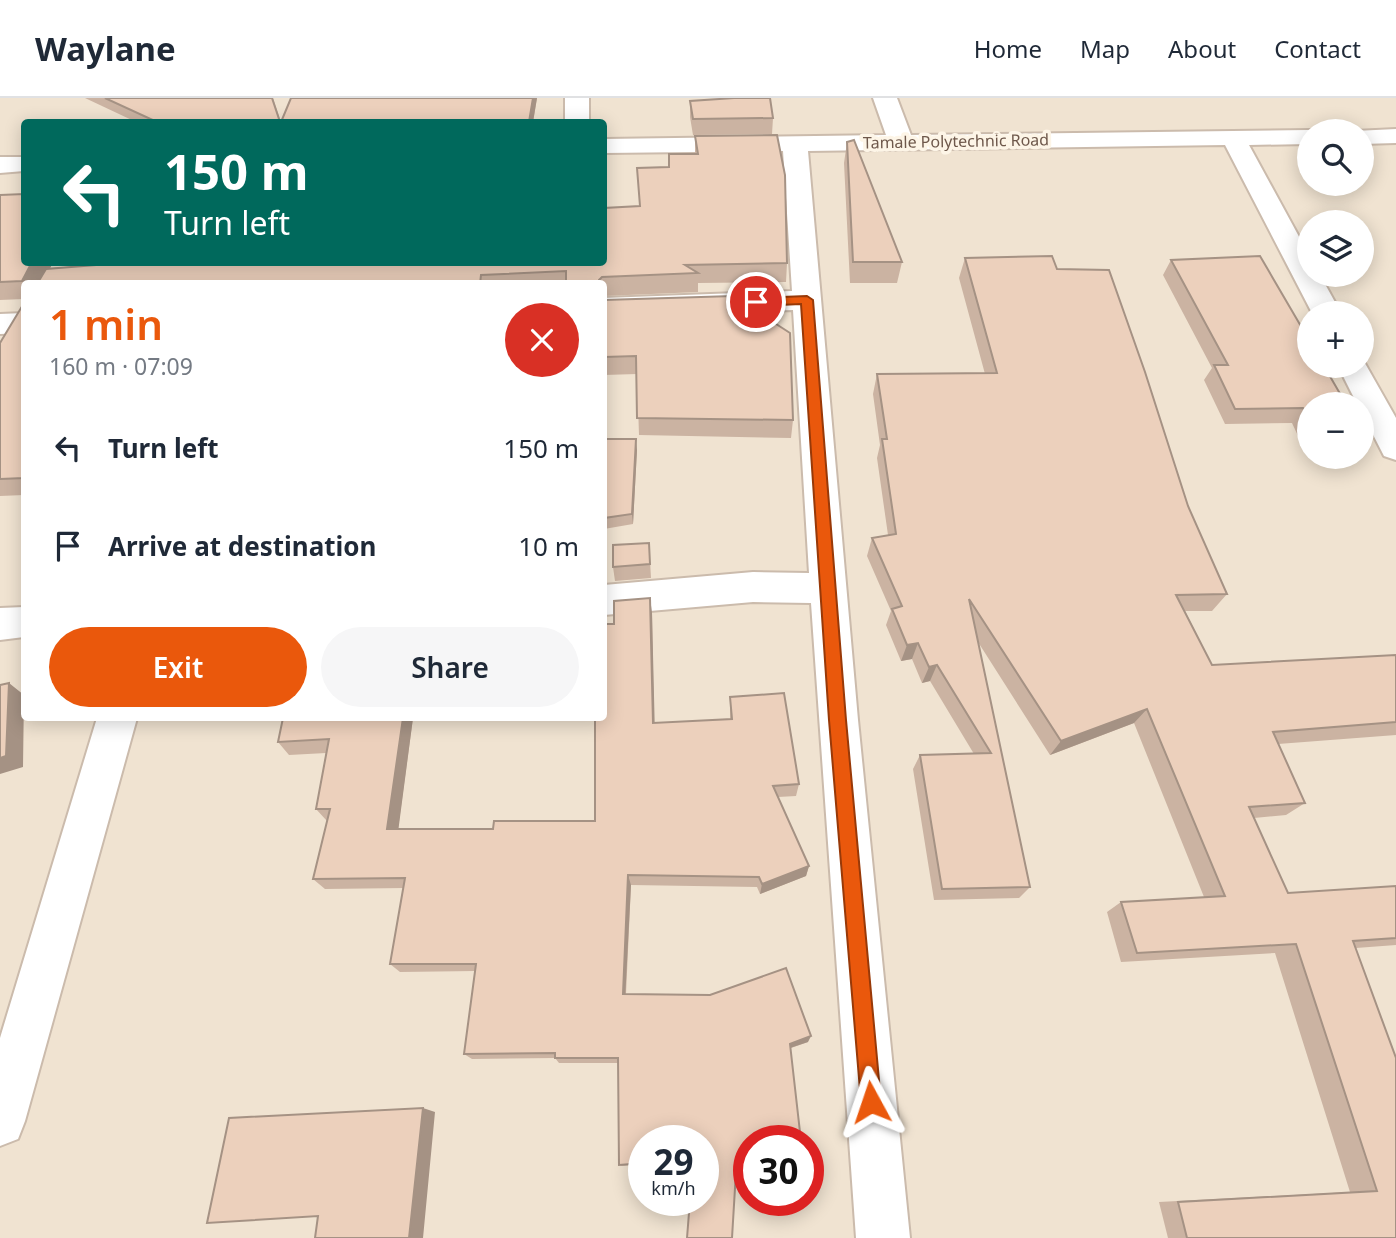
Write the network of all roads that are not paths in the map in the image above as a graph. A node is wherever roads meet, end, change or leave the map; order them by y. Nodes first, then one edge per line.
1 (577, 98) edge
2 (885, 98) edge
3 (577, 119) edge
4 (1374, 136) edge
5 (1396, 136) edge
6 (1297, 137) edge
7 (1233, 138) junction
8 (901, 142) junction
9 (795, 143) junction
10 (607, 146) edge
11 (0, 164) edge
12 (21, 164) edge
13 (807, 300) junction
14 (1320, 301) edge
15 (607, 307) edge
16 (21, 323) edge
17 (0, 324) edge
18 (1374, 376) edge
19 (1361, 378) edge
20 (1396, 380) edge
21 (1396, 448) edge
22 (828, 588) junction
23 (607, 600) edge
24 (21, 622) edge
25 (0, 624) edge
26 (116, 721) edge
27 (0, 1121) edge
28 (883, 1238) edge

1 - 3 street
2 - 8 street
4 - 5 street
6 - 7 street, Tamale Polytechnic Road
7 - 8 street, Tamale Polytechnic Road
7 - 14 street
8 - 9 street, Tamale Polytechnic Road
9 - 10 street, Tamale Polytechnic Road
9 - 13 street
11 - 12 street
13 - 15 street
13 - 22 street
16 - 17 street
18 - 20 street
19 - 21 street
22 - 23 street
22 - 28 street
24 - 25 street
26 - 27 street

